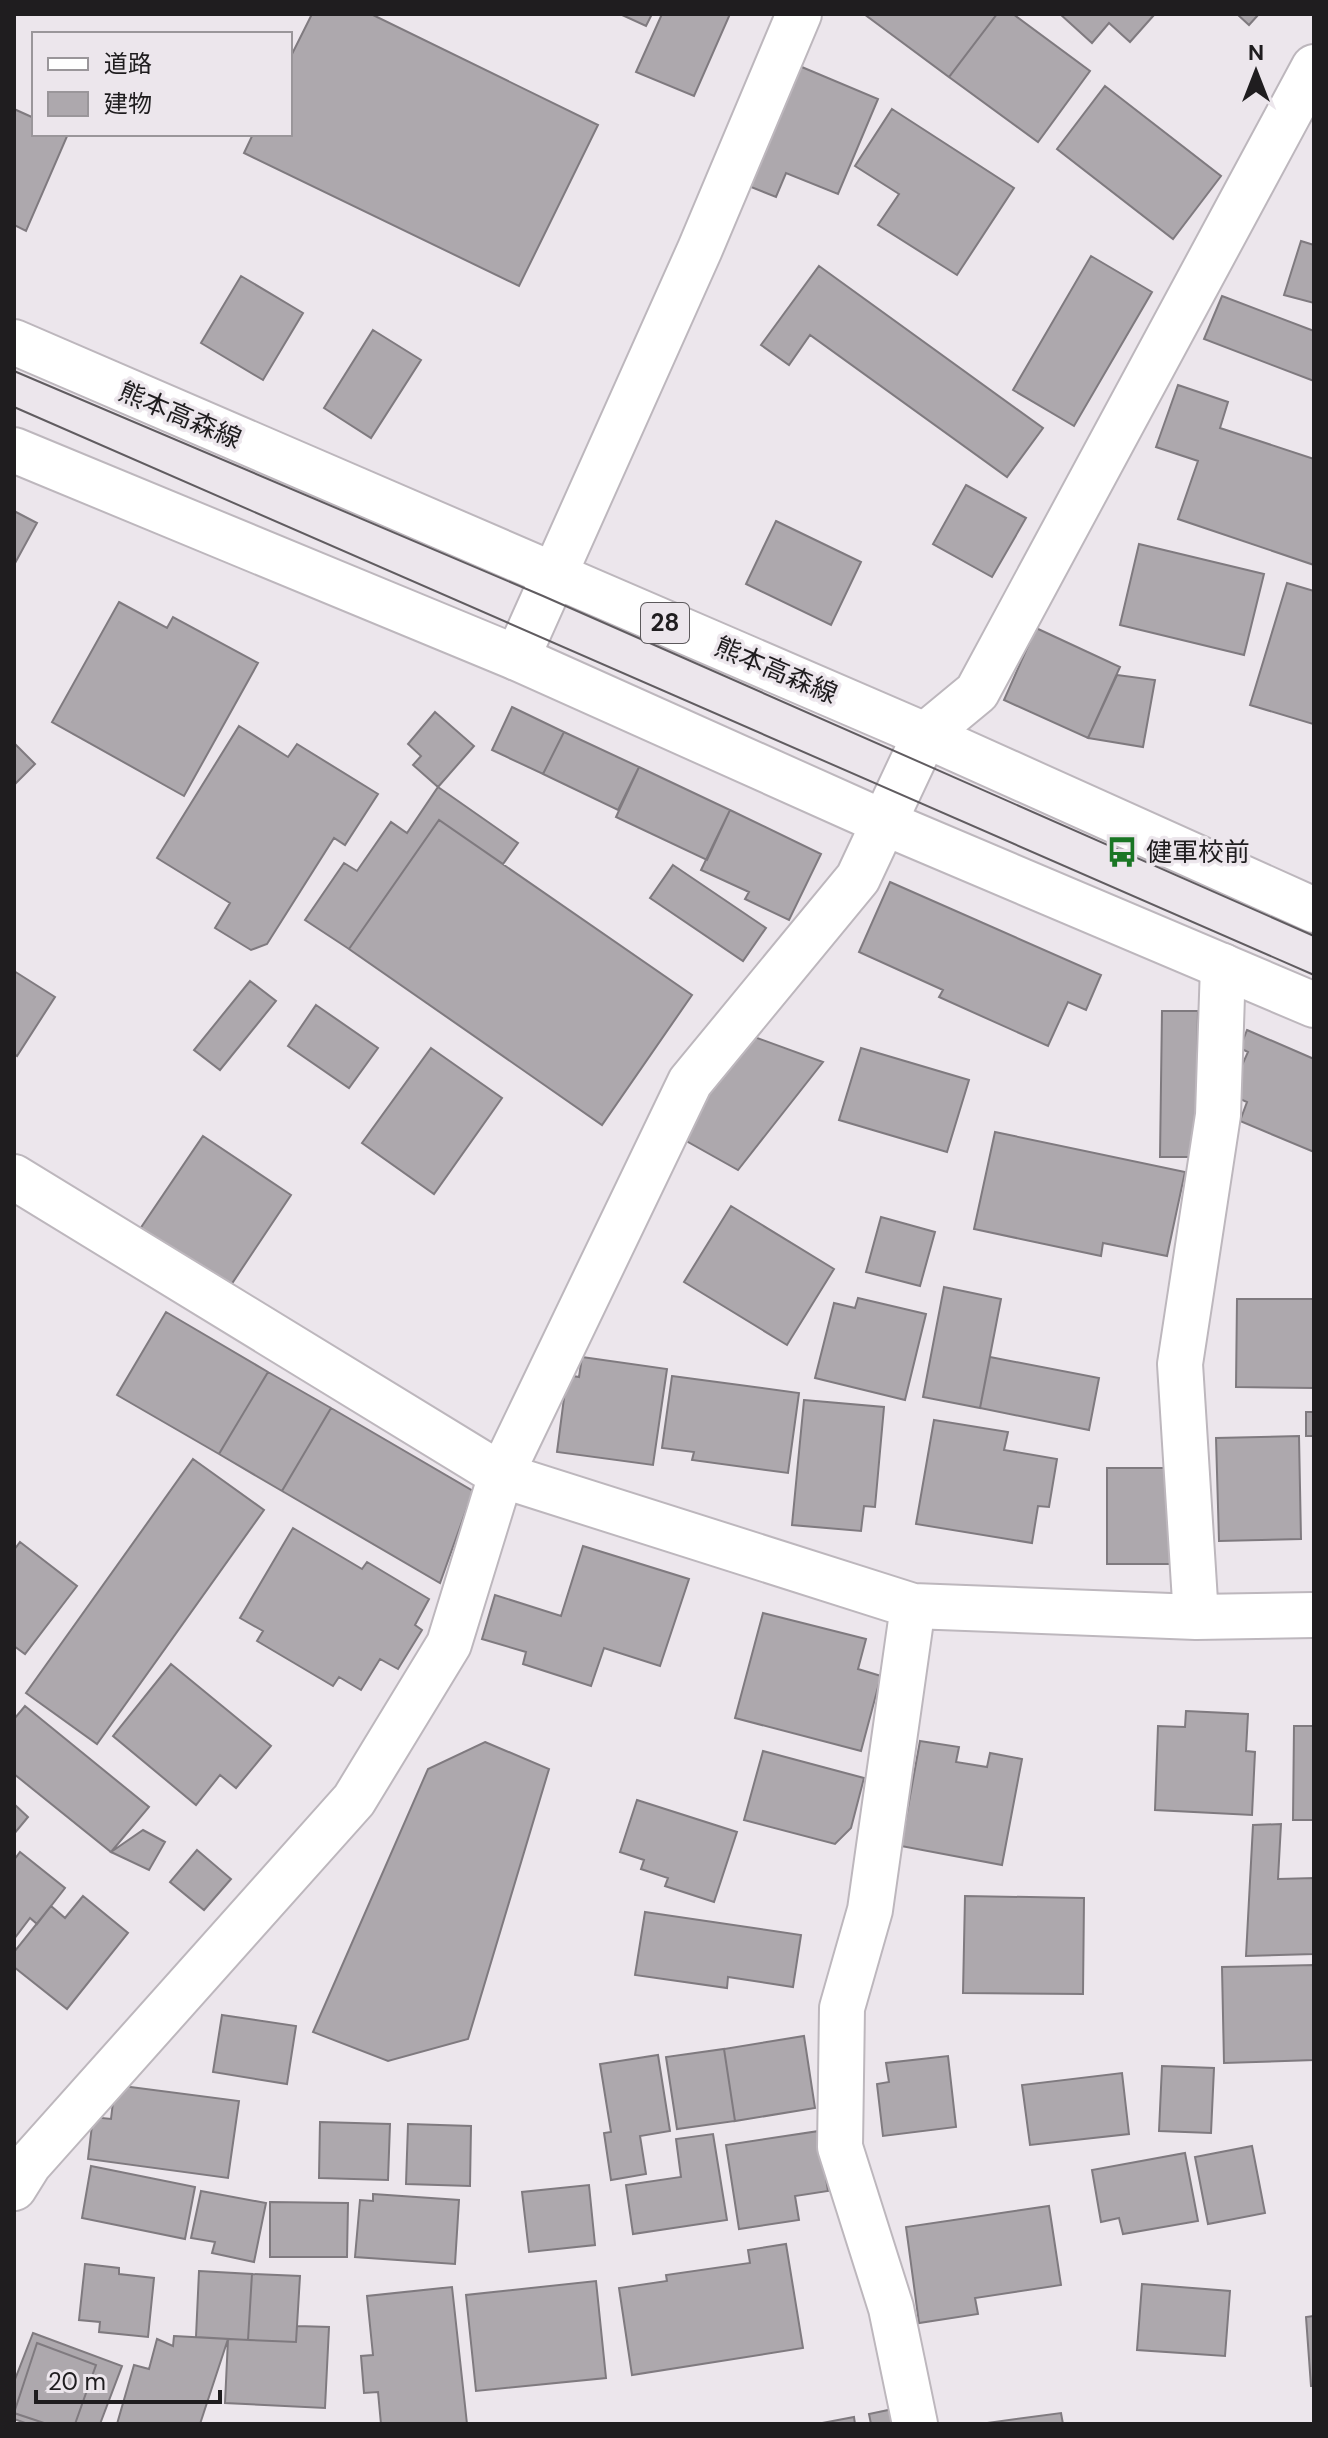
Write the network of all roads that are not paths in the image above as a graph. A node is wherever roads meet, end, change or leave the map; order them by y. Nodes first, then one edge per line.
1 (799, 14) edge
2 (1314, 67) edge
3 (14, 342) edge
4 (14, 450) edge
5 (553, 574) junction
6 (517, 658) junction
7 (925, 735) junction
8 (885, 823) junction
9 (1314, 910) edge
10 (1223, 966) junction
11 (1314, 1005) edge
12 (14, 1177) edge
13 (501, 1475) junction
14 (913, 1606) junction
15 (1314, 1615) edge
16 (1196, 1617) junction
17 (14, 2188) edge
18 (915, 2424) edge

1 - 5 street
2 - 7 street
3 - 5 street, 熊本高森線 / 28
4 - 6 street
5 - 6 street
5 - 7 street, 熊本高森線 / 28
6 - 8 street
7 - 8 street
7 - 9 street, 熊本高森線 / 28
8 - 10 street
8 - 13 street
10 - 11 street
10 - 16 street
12 - 13 street
13 - 14 street
13 - 17 street
14 - 16 street
14 - 18 street
15 - 16 street

